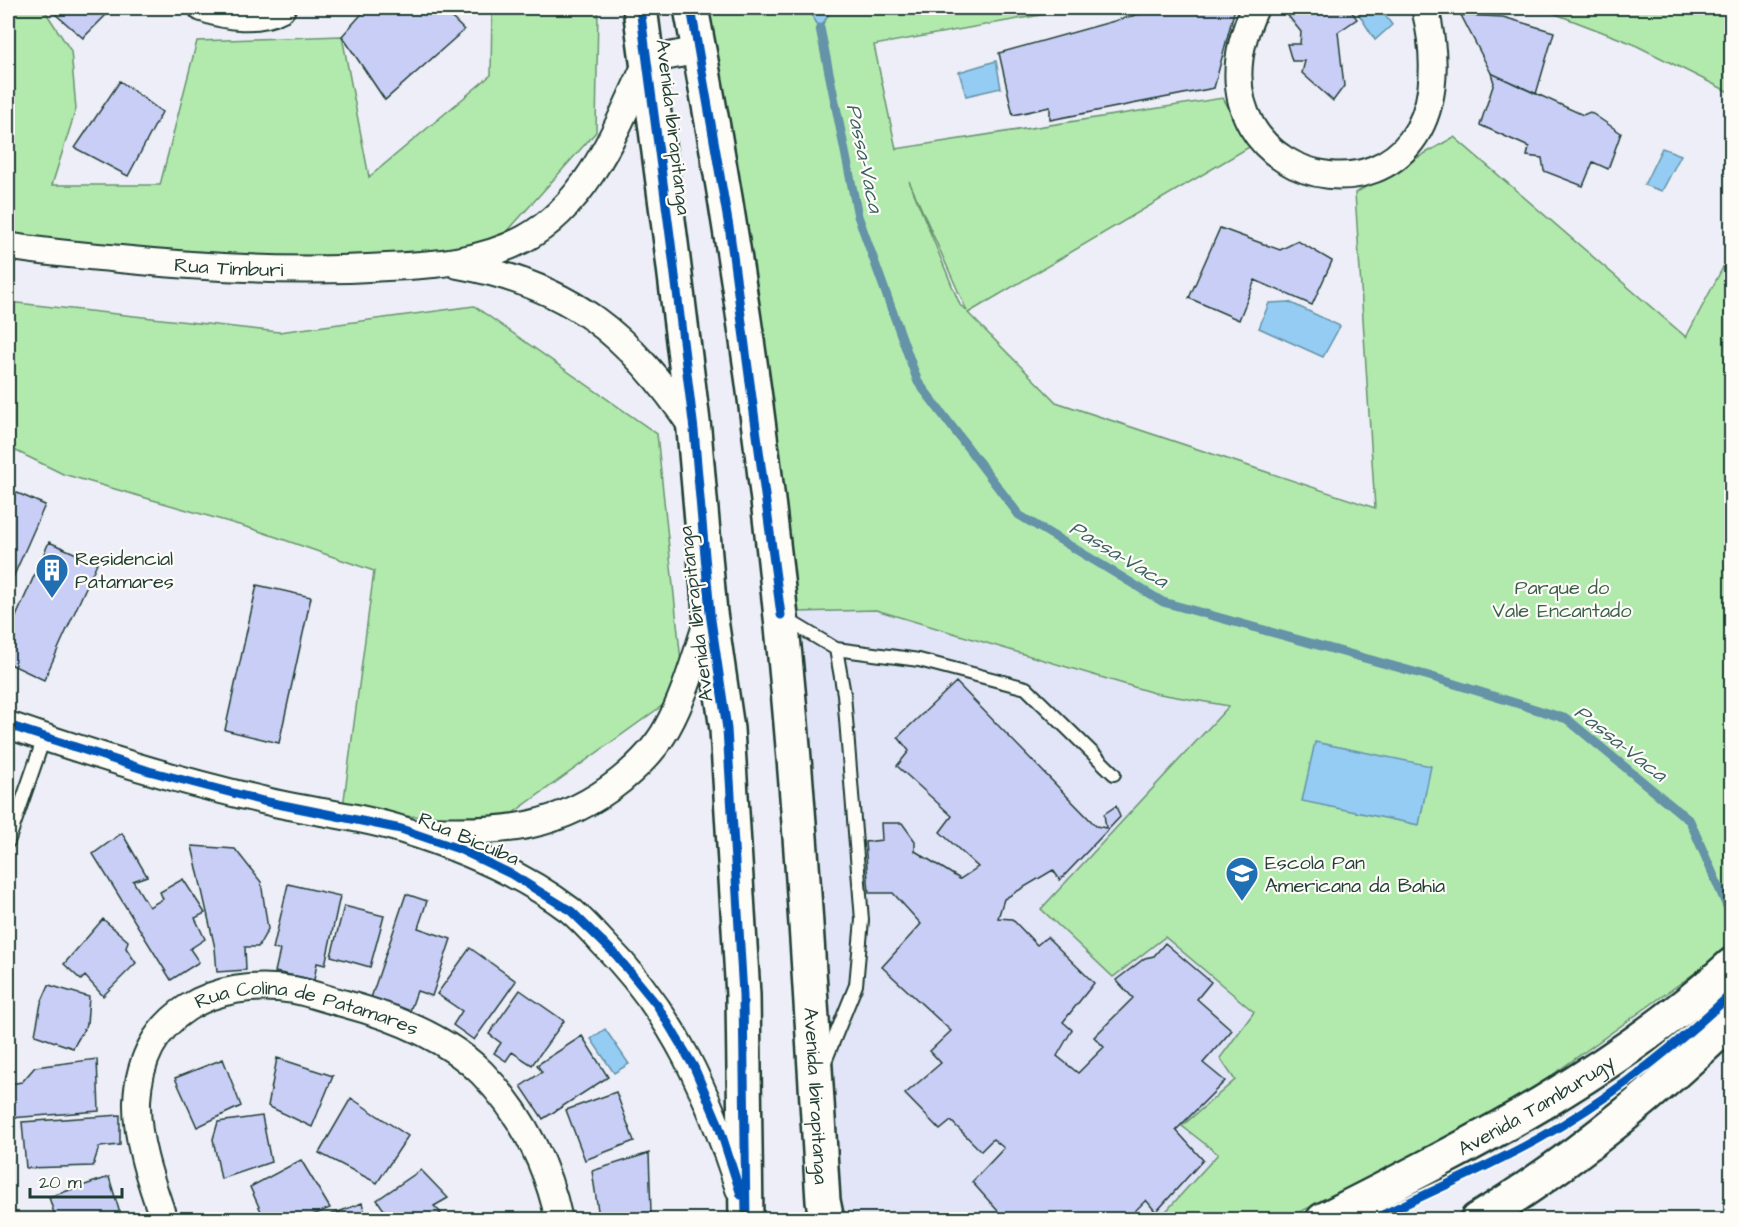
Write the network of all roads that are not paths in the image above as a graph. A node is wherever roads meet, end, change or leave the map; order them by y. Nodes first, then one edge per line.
1 (202, 8) edge
2 (282, 8) edge
3 (640, 8) edge
4 (691, 8) edge
5 (1255, 8) edge
6 (1425, 8) edge
7 (699, 50) junction
8 (648, 60) junction
9 (8, 246) edge
10 (452, 264) junction
11 (694, 430) junction
12 (710, 614) junction
13 (781, 615) junction
14 (836, 649) junction
15 (8, 725) edge
16 (44, 738) junction
17 (1114, 774) dead end
18 (400, 829) junction
19 (8, 842) edge
20 (1731, 965) edge
21 (1731, 1020) edge
22 (816, 1084) junction
23 (746, 1214) edge
24 (164, 1220) edge
25 (559, 1220) edge
26 (827, 1220) edge
27 (1323, 1220) edge
28 (1477, 1220) edge

1 - 2 street
3 - 8 main road, Avenida Ibirapitanga
4 - 7 main road, Avenida Ibirapitanga
5 - 6 street
7 - 8 street
7 - 13 main road, Avenida Ibirapitanga
8 - 10 street, Rua Timburi
8 - 11 main road, Avenida Ibirapitanga
9 - 10 street, Rua Timburi
10 - 11 street, Rua Timburi
11 - 12 main road, Avenida Ibirapitanga
12 - 18 street, Rua Bicuíba
12 - 23 main road, Avenida Ibirapitanga
13 - 14 lane
13 - 22 main road, Avenida Ibirapitanga
14 - 17 lane
14 - 22 lane
15 - 16 street, Rua Bicuíba
16 - 18 street, Rua Bicuíba
16 - 19 lane
18 - 23 street, Rua Bicuíba
20 - 27 main road, Avenida Tamburugy
21 - 28 main road
22 - 26 main road, Avenida Ibirapitanga
24 - 25 street, Rua Colina de Patamares

